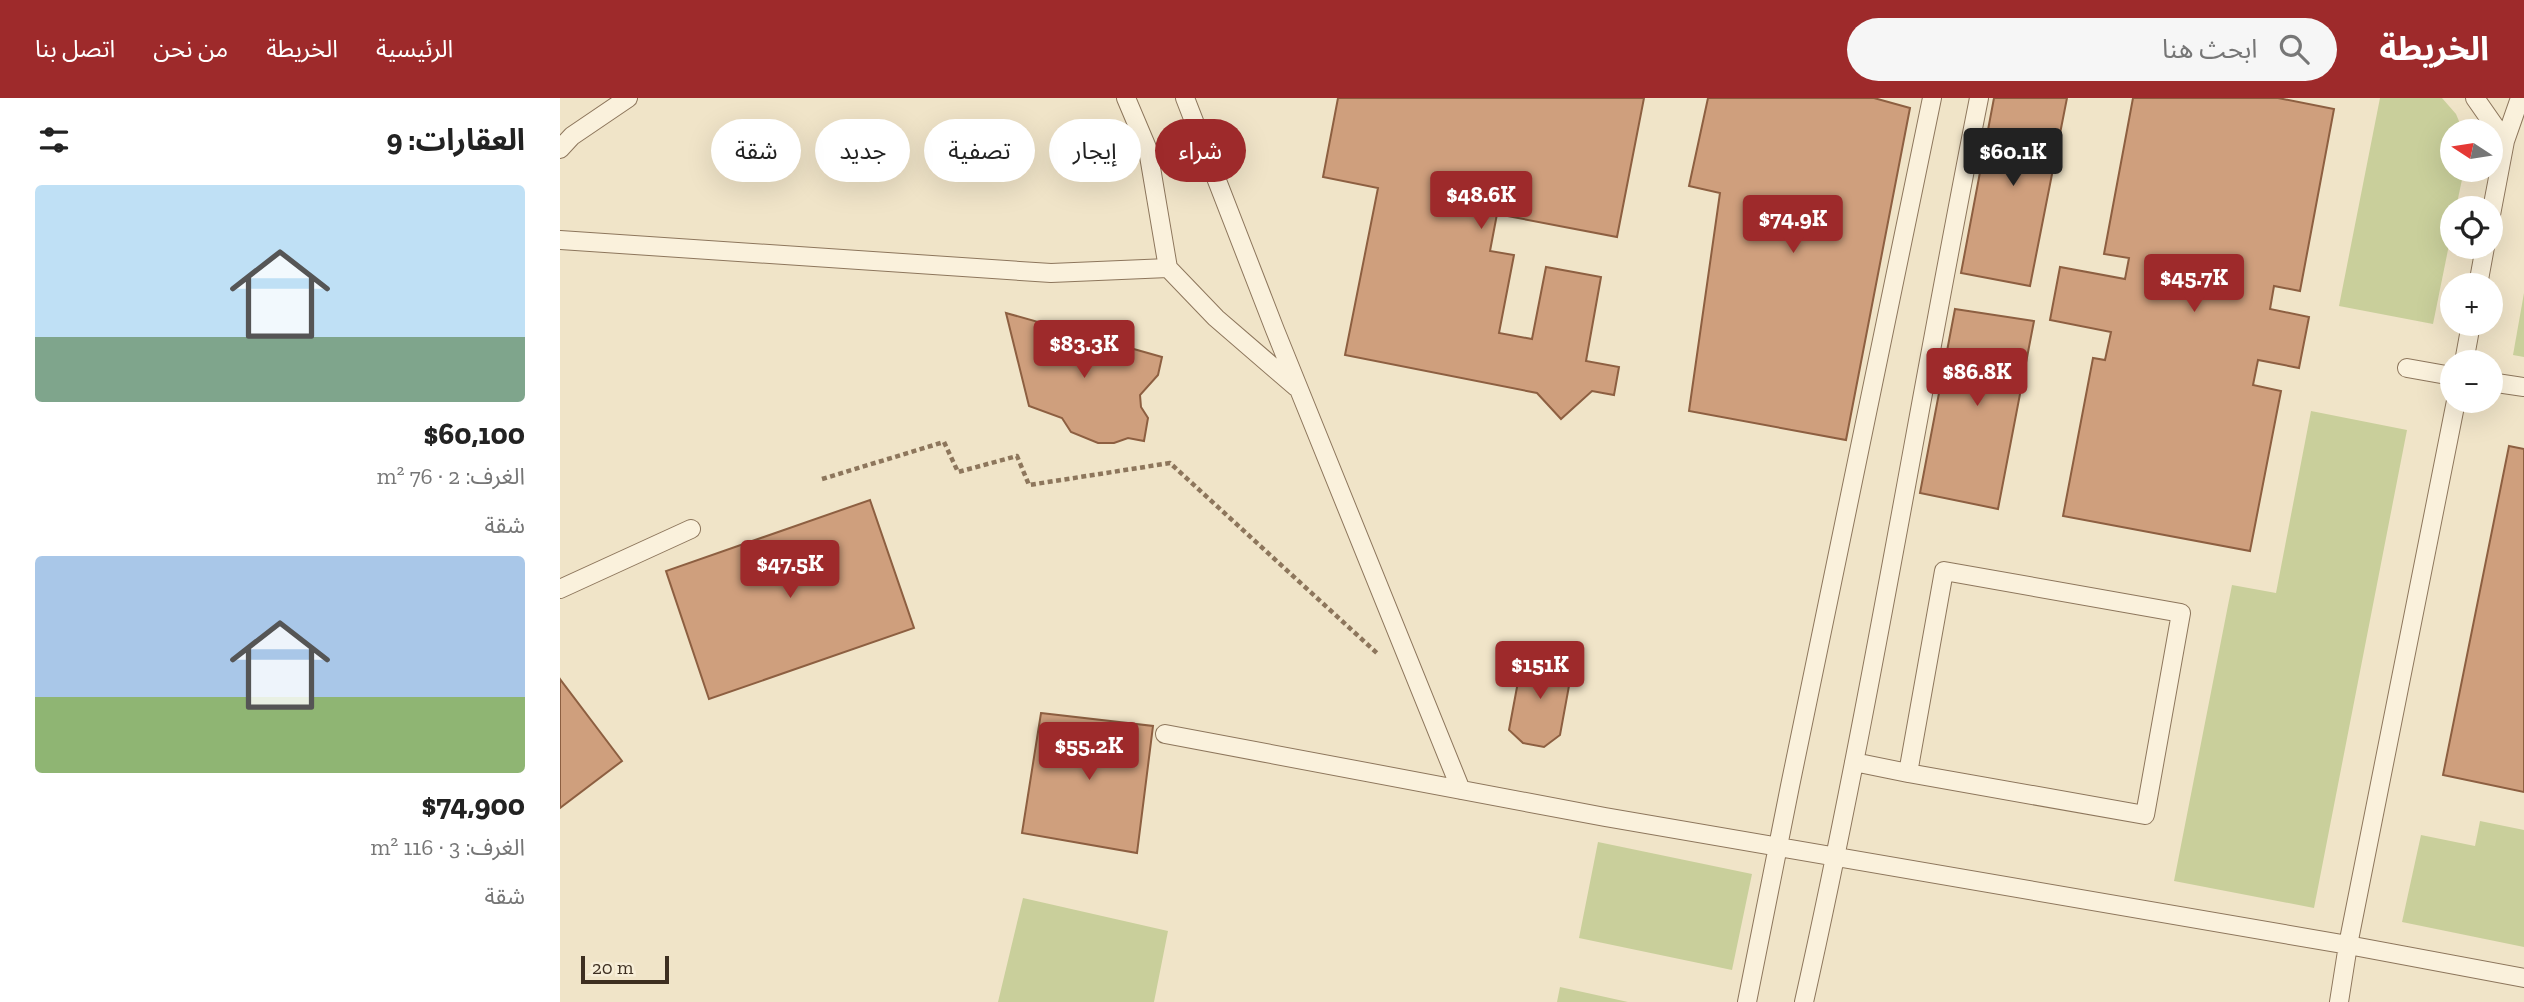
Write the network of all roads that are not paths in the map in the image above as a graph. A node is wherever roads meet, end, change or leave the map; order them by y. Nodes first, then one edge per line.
1 (628, 98) edge
2 (1126, 98) edge
3 (1185, 98) edge
4 (1932, 98) edge
5 (1979, 98) edge
6 (2475, 98) edge
7 (2520, 98) edge
8 (2505, 141) junction
9 (560, 149) edge
10 (2495, 196) edge
11 (560, 240) edge
12 (1168, 268) junction
13 (2407, 368) dead end
14 (2440, 374) edge
15 (2503, 384) edge
16 (2524, 387) edge
17 (1299, 389) junction
18 (2454, 413) edge
19 (691, 529) dead end
20 (560, 589) edge
21 (1165, 734) dead end
22 (1854, 762) junction
23 (1908, 772) junction
24 (1461, 790) junction
25 (1778, 845) junction
26 (1837, 856) junction
27 (2348, 944) junction
28 (2524, 978) edge
29 (1747, 1002) edge
30 (1804, 1002) edge
31 (2339, 1002) edge

1 - 9 lane
2 - 12 lane
3 - 17 lane
4 - 25 lane
5 - 22 lane
6 - 8 lane
7 - 8 lane
8 - 10 lane
11 - 12 lane
12 - 17 lane
13 - 14 lane
15 - 16 lane
17 - 24 lane
18 - 27 lane
19 - 20 lane
21 - 24 lane
22 - 23 lane
22 - 26 lane
23 - 23 lane
24 - 25 lane
25 - 26 lane
25 - 29 lane
26 - 27 lane
26 - 30 lane
27 - 28 lane
27 - 31 lane

